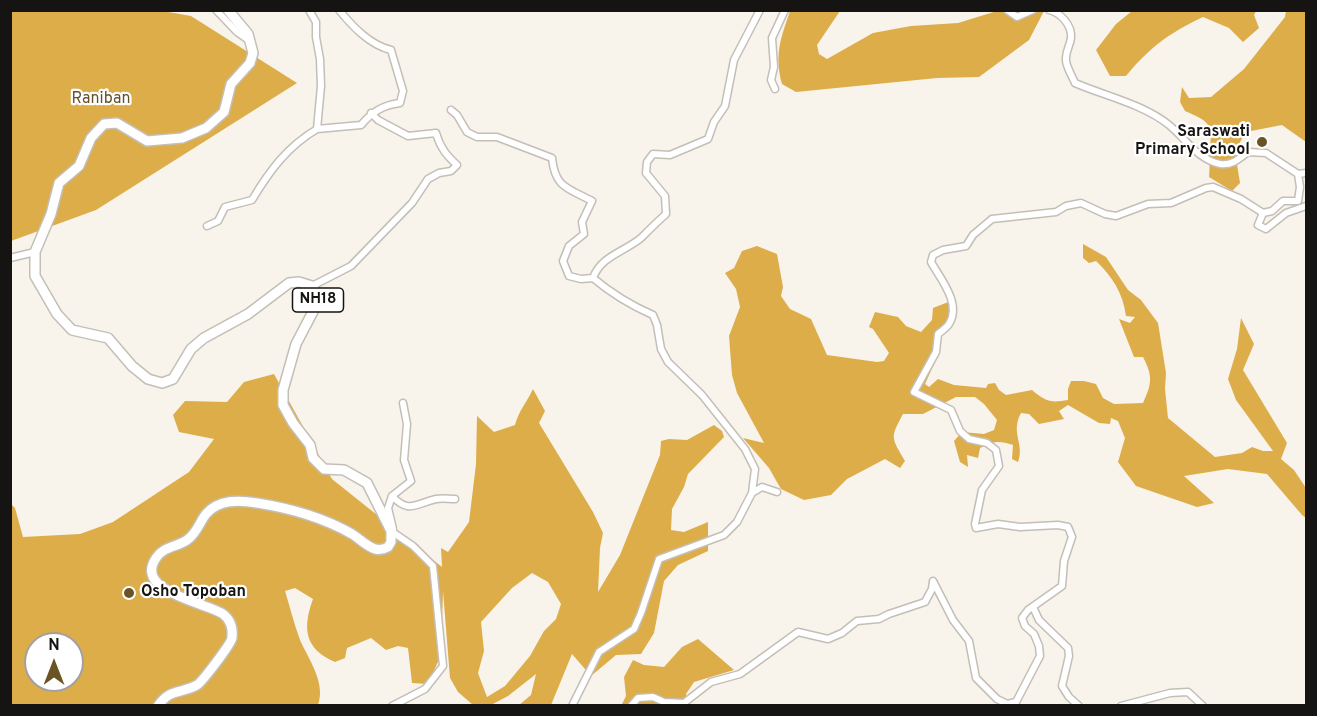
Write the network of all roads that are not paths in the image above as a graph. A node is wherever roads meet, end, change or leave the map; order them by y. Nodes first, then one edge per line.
1 (216, 10) edge
2 (228, 10) edge
3 (309, 10) edge
4 (339, 10) edge
5 (760, 10) edge
6 (785, 10) edge
7 (1007, 10) edge
8 (1033, 10) edge
9 (1049, 10) edge
10 (250, 42) junction
11 (775, 89) dead end
12 (451, 110) dead end
13 (371, 113) junction
14 (317, 129) junction
15 (1306, 173) edge
16 (1298, 174) junction
17 (1306, 206) edge
18 (1263, 213) junction
19 (207, 226) dead end
20 (35, 252) junction
21 (10, 258) edge
22 (593, 278) junction
23 (312, 286) junction
24 (403, 403) dead end
25 (777, 492) dead end
26 (752, 493) junction
27 (392, 496) junction
28 (455, 499) dead end
29 (392, 532) junction
30 (1033, 607) junction
31 (158, 705) edge
32 (392, 705) edge
33 (572, 705) edge
34 (632, 705) edge
35 (1007, 705) edge
36 (1079, 705) edge
37 (1121, 705) edge
38 (1203, 705) edge

1 - 10 street
2 - 10 main road
3 - 14 street
4 - 13 street
5 - 22 street
6 - 11 street
7 - 8 street
9 - 16 street
10 - 20 main road, NH18
12 - 22 street
13 - 14 street
13 - 23 street
14 - 19 street
15 - 16 street
16 - 18 street
17 - 18 street
18 - 30 street
20 - 21 street
20 - 23 main road, NH18
22 - 26 street
23 - 29 main road, NH18
24 - 27 street
25 - 26 street
26 - 33 street
27 - 28 street
27 - 29 street
29 - 31 main road
29 - 32 street
30 - 35 street
30 - 36 street
34 - 35 street
37 - 38 street

